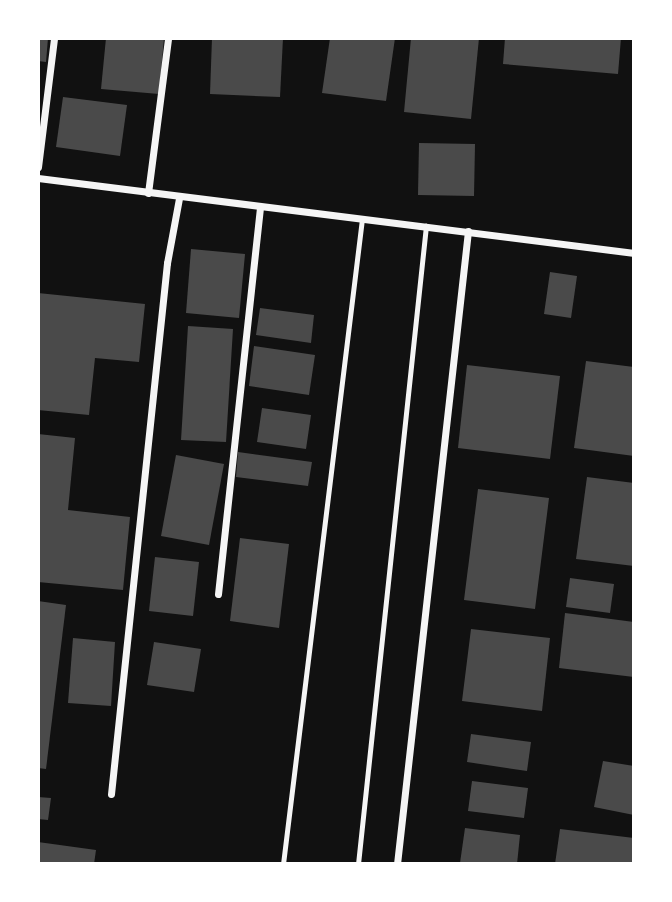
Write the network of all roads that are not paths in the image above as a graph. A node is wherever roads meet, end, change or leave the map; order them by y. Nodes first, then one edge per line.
1 (54, 38) edge
2 (168, 38) edge
3 (38, 167) edge
4 (38, 178) edge
5 (148, 193) junction
6 (179, 198) junction
7 (260, 207) junction
8 (362, 219) junction
9 (426, 226) junction
10 (468, 231) junction
11 (634, 253) edge
12 (218, 594) dead end
13 (111, 794) dead end
14 (283, 863) edge
15 (358, 863) edge
16 (397, 863) edge

1 - 3 street
2 - 5 street
4 - 5 street
5 - 6 street
6 - 7 street
6 - 13 street
7 - 8 street
7 - 12 street
8 - 9 street
8 - 14 lane
9 - 10 street
9 - 15 lane
10 - 11 street
10 - 16 street

